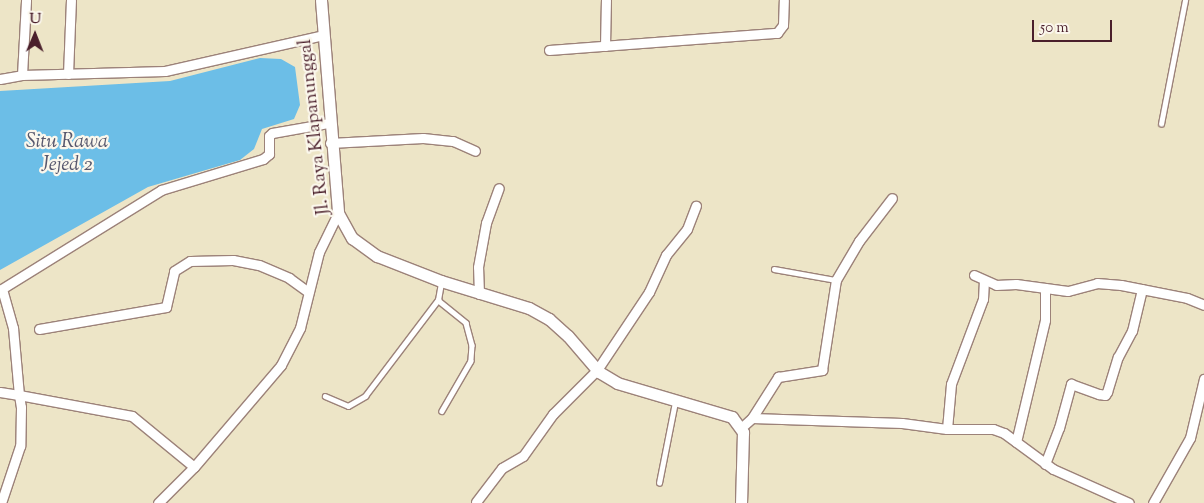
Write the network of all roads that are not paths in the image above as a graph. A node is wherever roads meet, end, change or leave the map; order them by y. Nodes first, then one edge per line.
1 (26, 0) edge
2 (71, 0) edge
3 (320, 0) edge
4 (606, 0) edge
5 (784, 0) edge
6 (1185, 0) edge
7 (323, 36) junction
8 (605, 46) junction
9 (549, 50) dead end
10 (68, 74) junction
11 (22, 75) junction
12 (0, 79) edge
13 (329, 123) junction
14 (1161, 124) dead end
15 (330, 143) junction
16 (475, 151) dead end
17 (499, 188) dead end
18 (892, 198) dead end
19 (696, 206) dead end
20 (338, 213) junction
21 (774, 270) dead end
22 (974, 275) dead end
23 (836, 280) junction
24 (441, 281) junction
25 (984, 282) junction
26 (1045, 288) junction
27 (1142, 289) junction
28 (1, 290) edge
29 (308, 292) junction
30 (478, 294) junction
31 (438, 300) junction
32 (1204, 305) edge
33 (39, 329) dead end
34 (596, 370) junction
35 (1204, 379) edge
36 (0, 392) edge
37 (19, 395) junction
38 (325, 396) dead end
39 (675, 402) junction
40 (442, 411) dead end
41 (752, 418) junction
42 (742, 427) junction
43 (947, 429) junction
44 (1016, 442) junction
45 (1044, 464) junction
46 (194, 466) junction
47 (659, 483) dead end
48 (476, 502) edge
49 (1, 503) edge
50 (158, 503) edge
51 (741, 503) edge
52 (1129, 503) edge
53 (1153, 503) edge

1 - 11 street
2 - 10 street
3 - 7 street, Jl. Raya Klapanunggal
4 - 8 street
5 - 8 street
6 - 14 lane
7 - 10 street
7 - 13 street, Jl. Raya Klapanunggal
8 - 9 street
10 - 11 street
11 - 12 street
13 - 15 street, Jl. Raya Klapanunggal
13 - 28 street
15 - 16 street
15 - 20 street, Jl. Raya Klapanunggal
17 - 30 street
18 - 23 street
19 - 34 street
20 - 24 street, Jl. Raya Klapanunggal
20 - 29 street
21 - 23 lane
22 - 25 street
23 - 41 street
24 - 30 street, Jl. Raya Klapanunggal
24 - 31 lane
25 - 26 street
25 - 43 street
26 - 27 street
26 - 44 street
27 - 32 street
27 - 45 street
28 - 37 street
29 - 33 street
29 - 46 street
30 - 34 street, Jl. Raya Klapanunggal
31 - 38 lane
31 - 40 lane
34 - 39 street, Jl. Raya Klapanunggal
34 - 48 street
35 - 53 street
36 - 37 street
37 - 46 street
37 - 49 street
39 - 42 street, Jl. Raya Klapanunggal
39 - 47 lane
41 - 42 street
41 - 43 street
42 - 51 street
43 - 44 street
44 - 45 street
45 - 52 street
46 - 50 street

